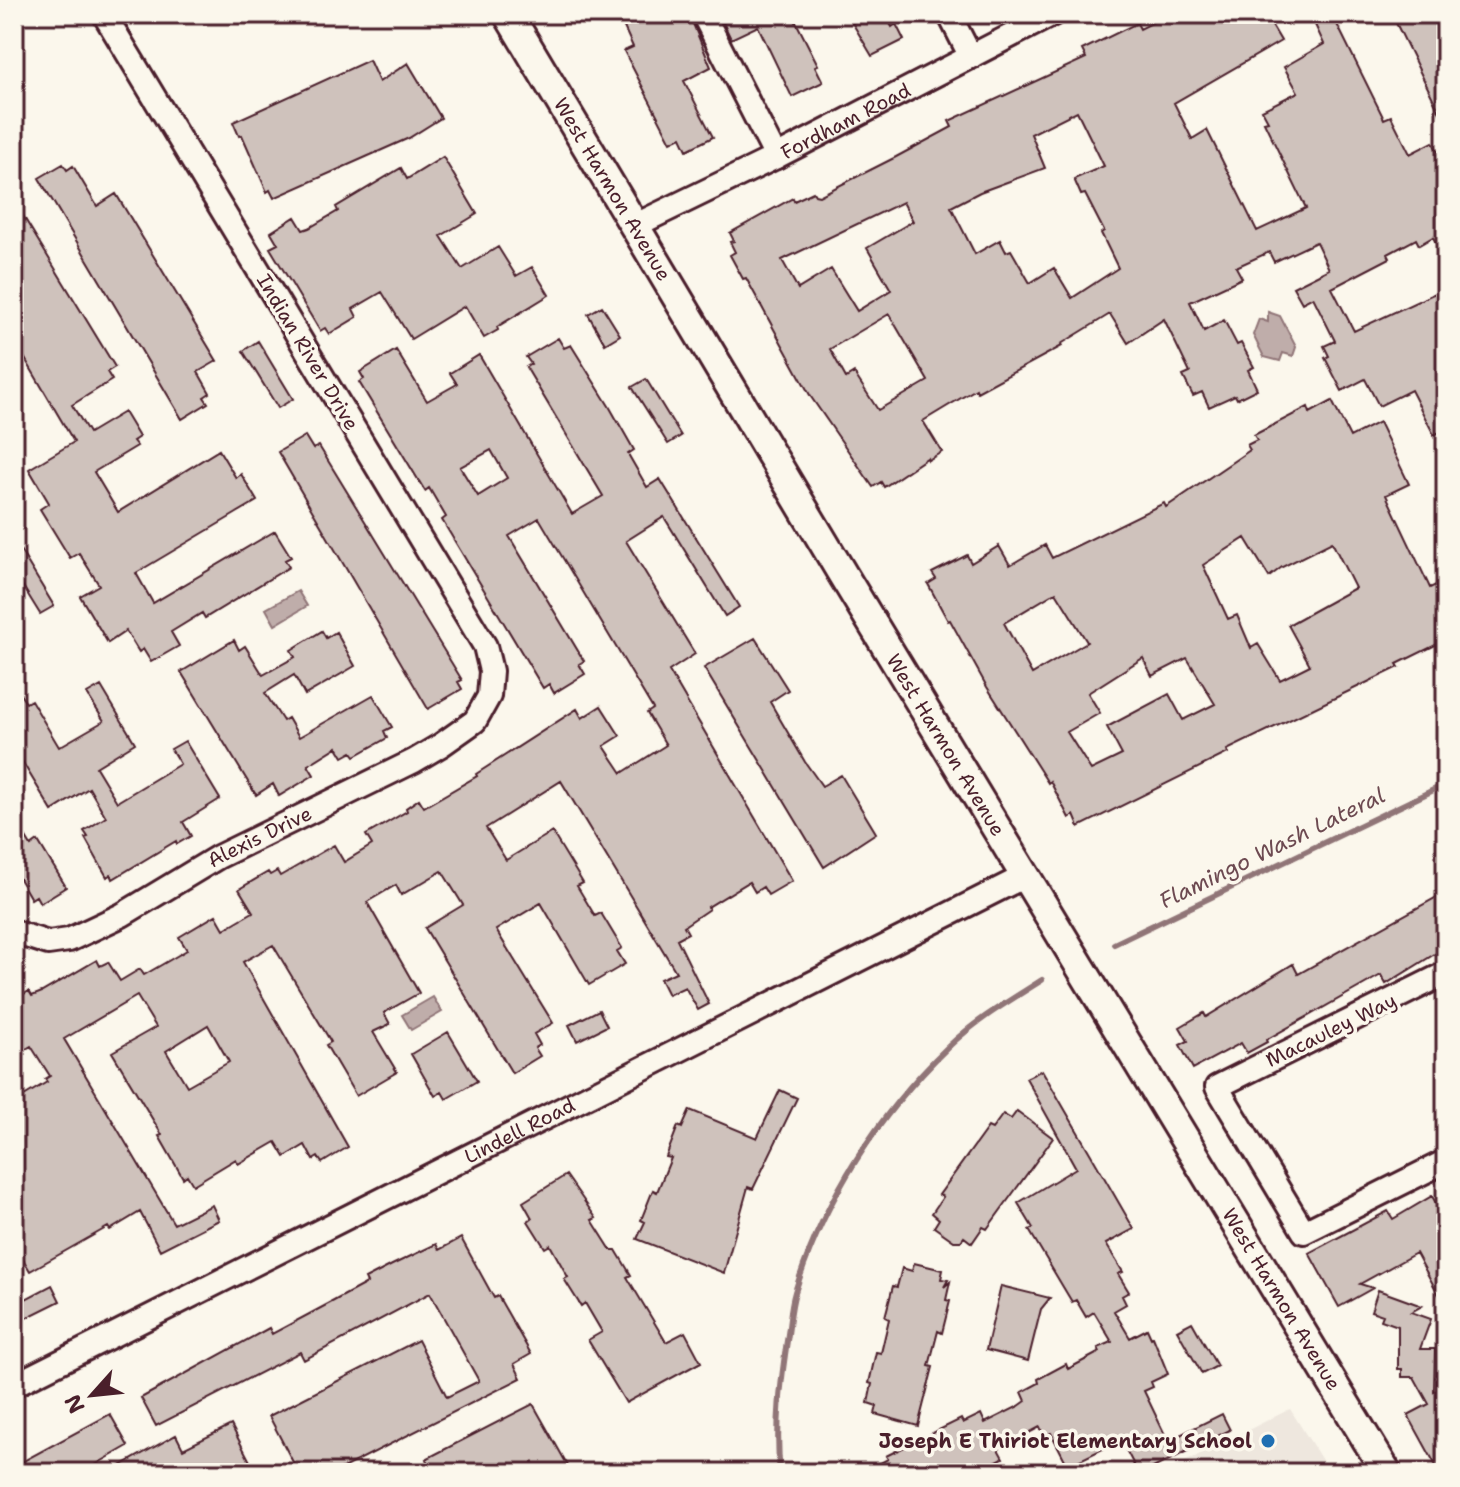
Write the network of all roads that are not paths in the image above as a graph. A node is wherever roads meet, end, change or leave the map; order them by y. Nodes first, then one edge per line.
1 (104, 14) edge
2 (508, 14) edge
3 (703, 14) edge
4 (949, 14) edge
5 (1053, 14) edge
6 (971, 57) junction
7 (776, 157) junction
8 (636, 225) junction
9 (489, 696) joint
10 (1025, 876) junction
11 (15, 933) edge
12 (1446, 973) edge
13 (1446, 1161) edge
14 (14, 1385) edge
15 (1387, 1473) edge

1 - 9 street, Indian River Drive
2 - 8 main road, West Harmon Avenue
3 - 7 street
4 - 6 street
5 - 6 street, Fordham Road
6 - 7 street, Fordham Road
7 - 8 street, Fordham Road
8 - 10 main road, West Harmon Avenue
9 - 11 street, Alexis Drive
10 - 14 street, Lindell Road
10 - 15 main road, West Harmon Avenue
12 - 13 street, Macauley Way

